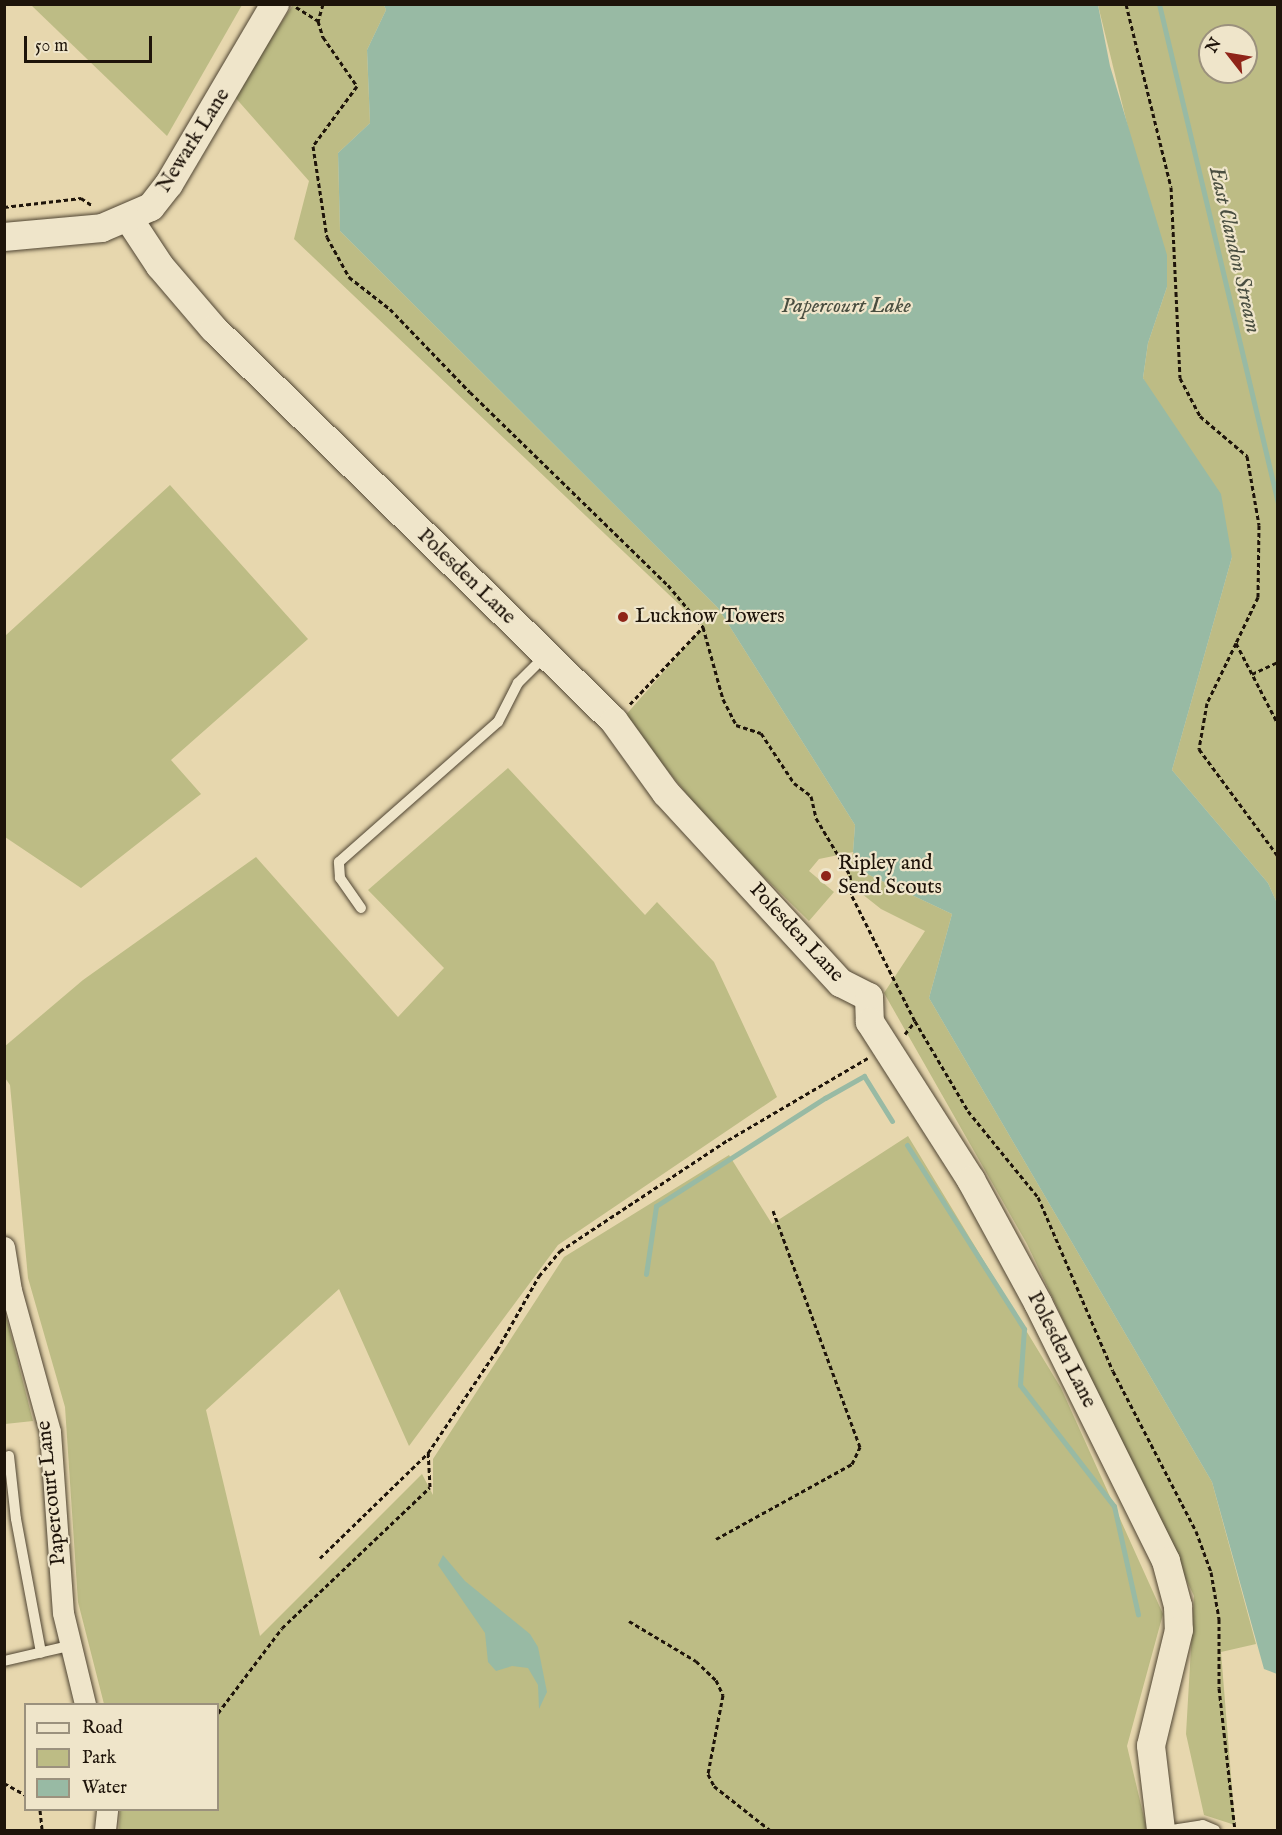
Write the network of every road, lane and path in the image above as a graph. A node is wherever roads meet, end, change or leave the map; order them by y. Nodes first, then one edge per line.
1 (276, 4) edge
2 (292, 4) edge
3 (323, 4) edge
4 (1126, 4) edge
5 (318, 21) junction
6 (4, 207) edge
7 (98, 209) dead end
8 (129, 219) junction
9 (4, 237) edge
10 (1236, 643) junction
11 (546, 655) junction
12 (1278, 662) edge
13 (1252, 674) junction
14 (614, 721) junction
15 (1278, 724) edge
16 (1278, 856) edge
17 (361, 908) dead end
18 (892, 1055) junction
19 (773, 1211) dead end
20 (4, 1247) edge
21 (428, 1453) junction
22 (9, 1456) dead end
23 (716, 1539) dead end
24 (320, 1558) dead end
25 (629, 1621) dead end
26 (69, 1646) junction
27 (41, 1653) junction
28 (4, 1661) edge
29 (85, 1703) edge
30 (219, 1712) edge
31 (4, 1783) edge
32 (24, 1794) edge
33 (40, 1811) edge
34 (107, 1811) edge
35 (42, 1830) edge
36 (105, 1830) edge
37 (770, 1830) edge
38 (1161, 1830) edge
39 (1172, 1830) edge
40 (1215, 1830) edge

1 - 8 street, Newark Lane
2 - 5 path
3 - 5 path
4 - 10 path
5 - 14 path
6 - 7 path
8 - 9 street, Newark Lane
8 - 11 street, Polesden Lane
10 - 13 path
10 - 16 path
11 - 14 street, Polesden Lane
11 - 17 lane
12 - 13 path
13 - 15 path
14 - 18 street, Polesden Lane
18 - 21 path
18 - 38 street, Polesden Lane
19 - 23 path
20 - 26 street, Papercourt Lane
21 - 24 path
21 - 30 path
22 - 27 lane
25 - 37 path
26 - 27 lane
26 - 29 street, Papercourt Lane
27 - 28 lane
31 - 32 path
33 - 35 path
34 - 36 street
39 - 40 lane

